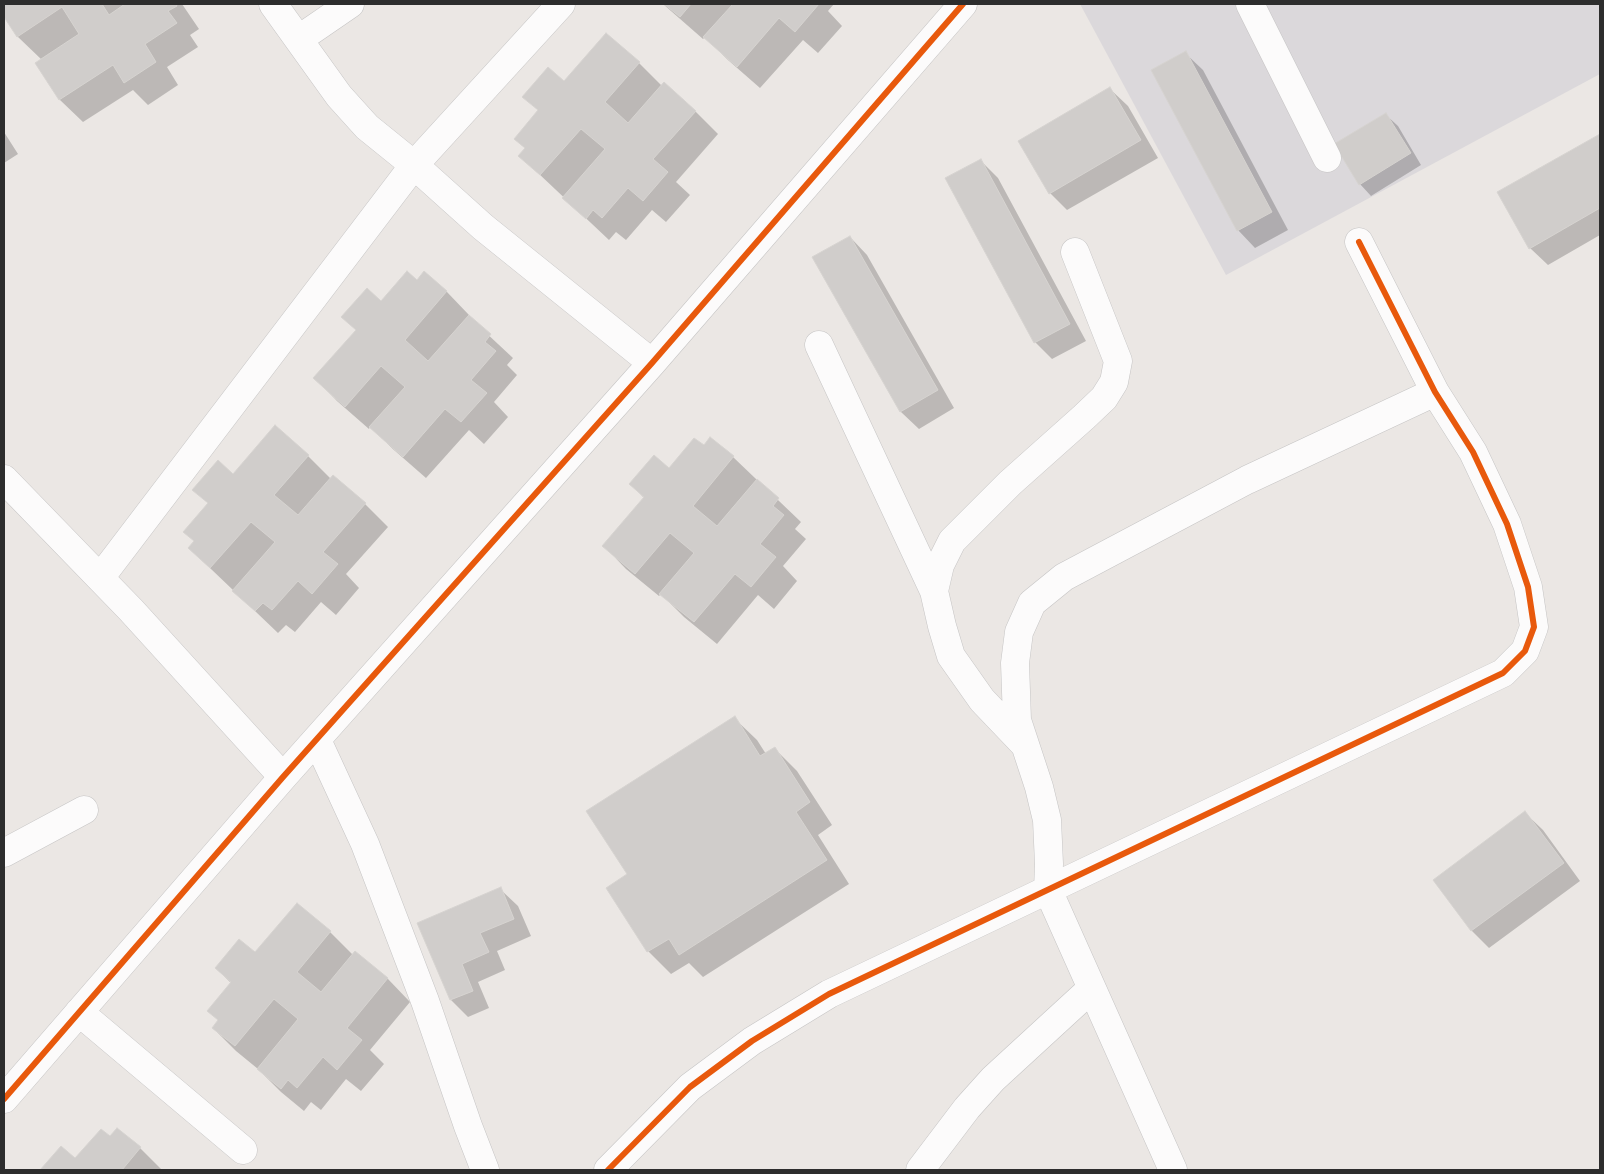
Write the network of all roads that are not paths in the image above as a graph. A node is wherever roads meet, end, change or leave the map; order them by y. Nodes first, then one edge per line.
1 (273, 4) edge
2 (350, 4) edge
3 (561, 4) edge
4 (963, 4) edge
5 (1250, 4) edge
6 (299, 40) junction
7 (1327, 158) dead end
8 (414, 165) junction
9 (1359, 242) dead end
10 (1075, 252) dead end
11 (819, 345) dead end
12 (652, 363) junction
13 (1435, 392) junction
14 (4, 479) edge
15 (100, 578) junction
16 (934, 591) junction
17 (317, 740) junction
18 (1026, 747) junction
19 (283, 777) junction
20 (84, 810) dead end
21 (4, 853) edge
22 (1048, 890) junction
23 (1091, 989) junction
24 (79, 1012) junction
25 (4, 1099) edge
26 (243, 1150) dead end
27 (485, 1170) edge
28 (608, 1170) edge
29 (920, 1170) edge
30 (1173, 1170) edge

1 - 6 street
2 - 6 street
3 - 8 street
4 - 12 street
5 - 7 street
6 - 8 street
8 - 12 street
8 - 15 street
9 - 13 street
10 - 16 street
11 - 16 street
12 - 17 street
13 - 18 street
13 - 22 street
14 - 15 street
15 - 19 street
16 - 18 street
17 - 19 street
17 - 27 street
18 - 22 street
19 - 24 street
20 - 21 street
22 - 23 street
22 - 28 street
23 - 29 street
23 - 30 street
24 - 25 street
24 - 26 street

